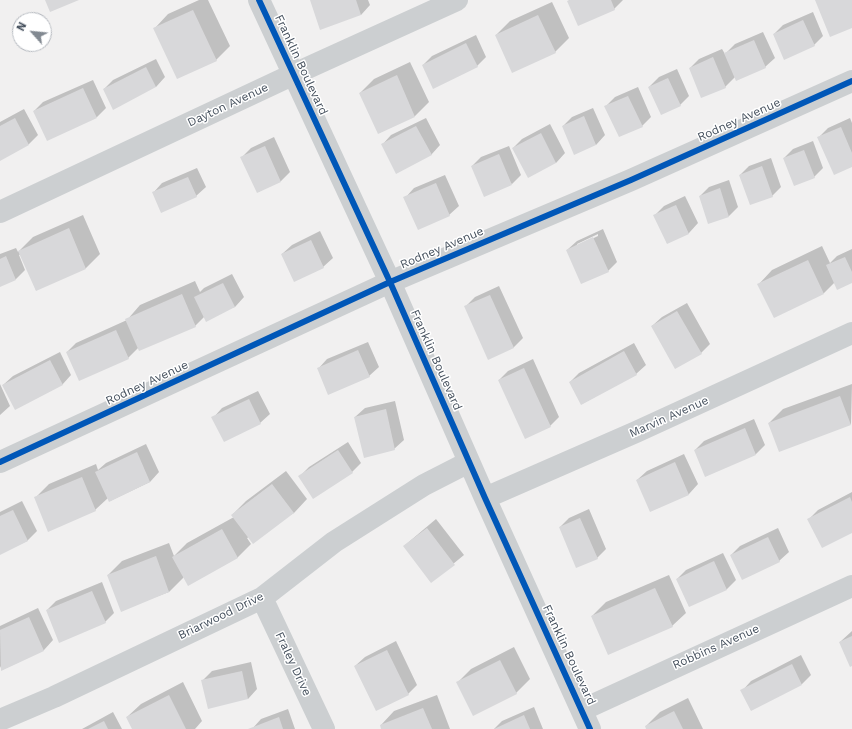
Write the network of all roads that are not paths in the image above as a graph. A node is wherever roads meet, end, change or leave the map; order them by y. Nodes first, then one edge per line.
1 (259, 0) edge
2 (457, 0) edge
3 (292, 75) junction
4 (852, 81) edge
5 (0, 212) edge
6 (390, 282) junction
7 (852, 333) edge
8 (0, 462) edge
9 (469, 462) junction
10 (485, 498) junction
11 (852, 586) edge
12 (262, 598) junction
13 (582, 710) junction
14 (0, 720) edge
15 (324, 729) edge
16 (590, 729) edge

1 - 3 street, Franklin Boulevard
2 - 3 street, Dayton Avenue
3 - 5 street, Dayton Avenue
3 - 6 street, Franklin Boulevard
4 - 6 street, Rodney Avenue
6 - 8 street, Rodney Avenue
6 - 9 street, Franklin Boulevard
7 - 10 street, Marvin Avenue
9 - 10 street, Franklin Boulevard
9 - 12 street, Briarwood Drive
10 - 13 street, Franklin Boulevard
11 - 13 street, Robbins Avenue
12 - 14 street, Briarwood Drive
12 - 15 street, Fraley Drive
13 - 16 street, Franklin Boulevard

